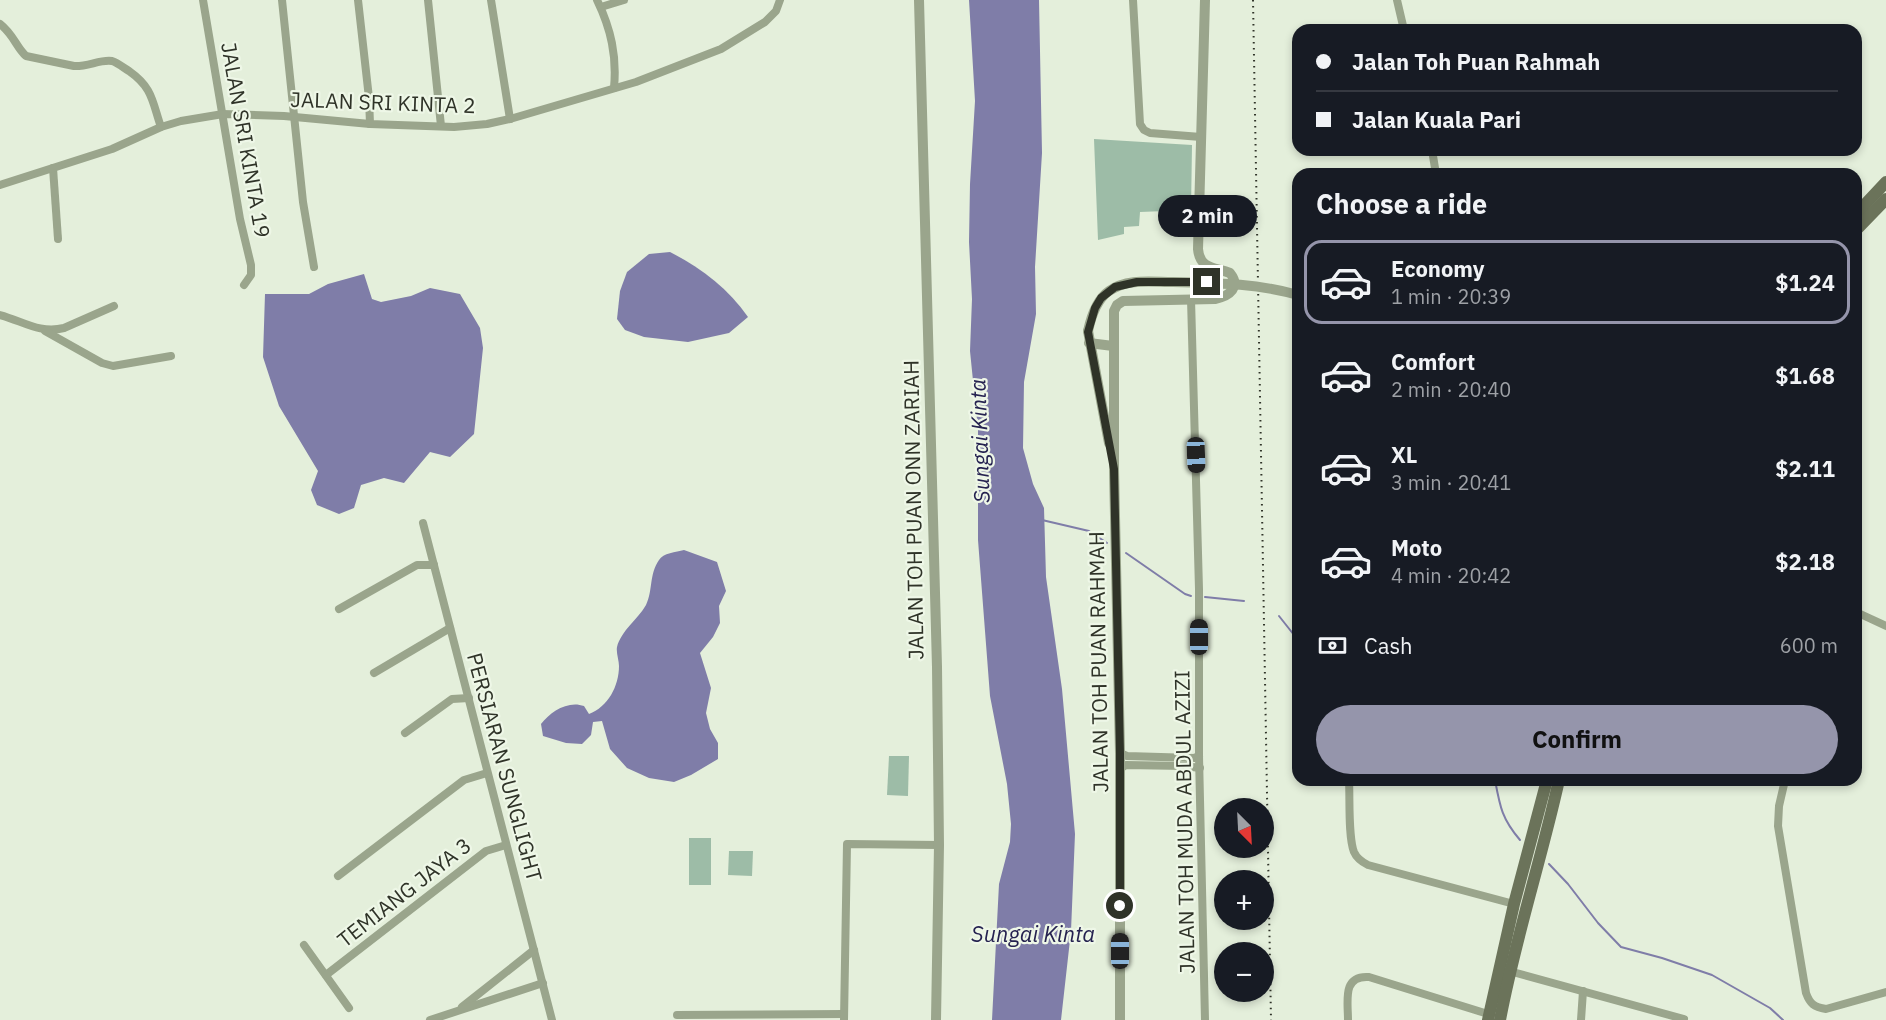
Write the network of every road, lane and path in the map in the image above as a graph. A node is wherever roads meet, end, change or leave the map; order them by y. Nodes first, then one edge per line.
1 (203, 0) edge
2 (282, 0) edge
3 (358, 0) edge
4 (428, 0) edge
5 (491, 0) edge
6 (624, 0) edge
7 (780, 0) edge
8 (919, 0) edge
9 (1133, 0) edge
10 (1205, 0) edge
11 (1397, 0) edge
12 (599, 4) edge
13 (0, 24) edge
14 (1403, 24) edge
15 (614, 88) junction
16 (223, 114) junction
17 (296, 117) junction
18 (510, 119) junction
19 (370, 124) junction
20 (441, 126) junction
21 (161, 127) junction
22 (1200, 137) junction
23 (52, 168) junction
24 (1886, 182) edge
25 (0, 185) edge
26 (1886, 199) edge
27 (1862, 208) edge
28 (1862, 224) edge
29 (58, 239) dead end
30 (314, 267) dead end
31 (244, 285) dead end
32 (1292, 293) edge
33 (1191, 299) junction
34 (114, 306) dead end
35 (0, 315) edge
36 (45, 331) junction
37 (1089, 337) junction
38 (1113, 346) junction
39 (171, 356) dead end
40 (1114, 469) junction
41 (423, 523) dead end
42 (434, 565) junction
43 (339, 609) dead end
44 (1862, 615) edge
45 (1886, 626) edge
46 (450, 628) junction
47 (374, 673) dead end
48 (468, 698) junction
49 (405, 733) dead end
50 (1120, 753) junction
51 (1200, 756) junction
52 (1185, 762) junction
53 (1200, 768) junction
54 (1120, 769) junction
55 (487, 773) junction
56 (1349, 786) edge
57 (1545, 786) edge
58 (1558, 786) edge
59 (1784, 786) edge
60 (506, 845) junction
61 (939, 845) junction
62 (338, 876) dead end
63 (1514, 904) junction
64 (304, 945) dead end
65 (534, 950) junction
66 (1509, 971) junction
67 (326, 975) junction
68 (543, 983) junction
69 (1583, 991) junction
70 (1886, 992) edge
71 (349, 1008) dead end
72 (458, 1010) junction
73 (677, 1015) dead end
74 (814, 1017) edge
75 (844, 1017) edge
76 (1488, 1017) edge
77 (1684, 1019) edge
78 (430, 1020) edge
79 (552, 1020) edge
80 (936, 1020) edge
81 (1120, 1020) edge
82 (1205, 1020) edge
83 (1348, 1020) edge
84 (1500, 1020) edge
85 (1581, 1020) edge

1 - 16 street, JALAN SRI KINTA 19
2 - 17 street
3 - 19 street
4 - 20 street
5 - 18 street
6 - 12 street
7 - 15 street, JALAN SRI KINTA 2
8 - 61 street, JALAN TOH PUAN ONN ZARIAH
9 - 22 street
10 - 22 street
11 - 14 street
12 - 15 street
13 - 21 street
15 - 18 street, JALAN SRI KINTA 2
16 - 17 street, JALAN SRI KINTA 2
16 - 21 street, JALAN SRI KINTA 2
16 - 31 street, JALAN SRI KINTA 19
17 - 19 street, JALAN SRI KINTA 2
17 - 30 street
18 - 20 street, JALAN SRI KINTA 2
19 - 20 street, JALAN SRI KINTA 2
21 - 23 street, JALAN SRI KINTA 2
22 - 33 street
23 - 25 street, JALAN SRI KINTA 2
23 - 29 street
24 - 27 main road
26 - 28 main road
32 - 37 street, bridge
33 - 38 street, JALAN TOH PUAN RAHMAH
33 - 51 street, JALAN TOH MUDA ABDUL AZIZI
34 - 36 street
35 - 36 street
36 - 39 street
37 - 38 street
37 - 40 street
38 - 40 street, JALAN TOH PUAN RAHMAH
40 - 50 street, JALAN TOH PUAN RAHMAH
41 - 42 street, PERSIARAN SUNGLIGHT
42 - 43 street
42 - 46 street, PERSIARAN SUNGLIGHT
44 - 45 street
46 - 47 street
46 - 48 street, PERSIARAN SUNGLIGHT
48 - 49 street
48 - 55 street, PERSIARAN SUNGLIGHT
50 - 52 street
50 - 54 street, JALAN TOH PUAN RAHMAH
51 - 52 street
51 - 53 street, JALAN TOH MUDA ABDUL AZIZI
52 - 53 street
52 - 54 street
53 - 82 street, JALAN TOH MUDA ABDUL AZIZI
54 - 81 street, JALAN TOH PUAN RAHMAH
55 - 60 street, PERSIARAN SUNGLIGHT
55 - 62 street
56 - 63 street
57 - 63 main road
58 - 66 main road
59 - 70 street
60 - 65 street, PERSIARAN SUNGLIGHT
60 - 67 street, TEMIANG JAYA 3
61 - 75 street
61 - 80 street, JALAN TOH PUAN ONN ZARIAH
63 - 76 main road
64 - 67 street
65 - 68 street, PERSIARAN SUNGLIGHT
65 - 72 street
66 - 69 street
66 - 84 main road
67 - 71 street
68 - 72 street
68 - 79 street, PERSIARAN SUNGLIGHT
69 - 77 street
69 - 85 street
72 - 78 street
73 - 74 street
74 - 75 street
76 - 83 street

